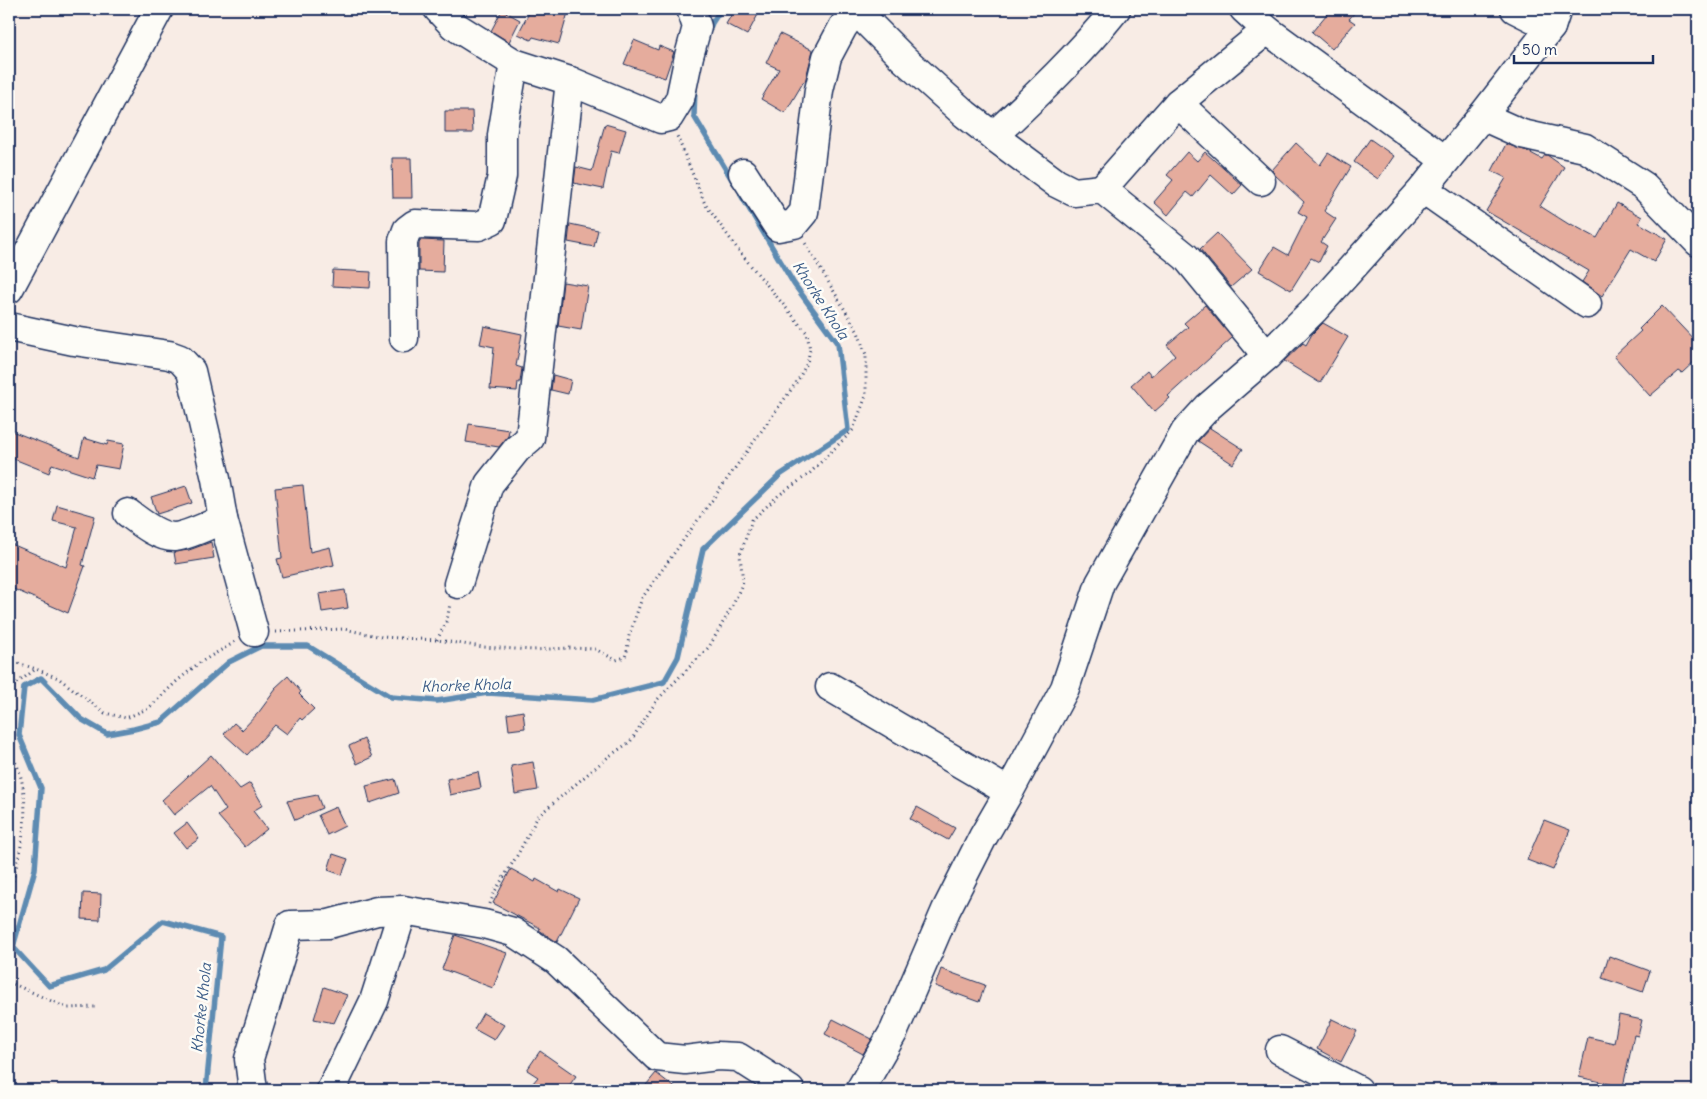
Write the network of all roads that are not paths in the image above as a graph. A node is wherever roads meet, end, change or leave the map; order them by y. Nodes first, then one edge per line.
1 (157, 9) edge
2 (438, 9) edge
3 (690, 9) edge
4 (856, 9) edge
5 (861, 9) edge
6 (1116, 9) edge
7 (1244, 9) edge
8 (1514, 9) edge
9 (1554, 18) edge
10 (1267, 30) junction
11 (514, 63) junction
12 (570, 81) junction
13 (1178, 103) junction
14 (1482, 116) junction
15 (993, 136) junction
16 (1445, 160) junction
17 (743, 172) dead end
18 (1261, 182) dead end
19 (1424, 188) junction
20 (1102, 190) junction
21 (1698, 242) edge
22 (9, 290) edge
23 (1587, 304) dead end
24 (9, 327) edge
25 (404, 338) dead end
26 (1267, 356) junction
27 (128, 513) dead end
28 (223, 519) junction
29 (458, 584) road end
30 (254, 632) road end
31 (830, 687) dead end
32 (1009, 792) junction
33 (403, 910) junction
34 (1280, 1050) dead end
35 (253, 1090) edge
36 (331, 1090) edge
37 (790, 1090) edge
38 (860, 1090) edge
39 (1358, 1090) edge

1 - 22 street
2 - 11 street
3 - 12 street
4 - 17 street
5 - 15 street
6 - 15 street
7 - 10 street
8 - 9 street
9 - 14 street
10 - 13 street
10 - 16 street
11 - 12 street
11 - 25 street
12 - 29 street
13 - 18 street
13 - 20 street
14 - 16 street
14 - 21 street
15 - 20 street
16 - 19 street
19 - 23 street
19 - 26 street
20 - 26 street
24 - 28 street
26 - 32 street
27 - 28 street
28 - 30 street
31 - 32 street
32 - 38 street
33 - 35 street
33 - 36 street
33 - 37 street
34 - 39 street

